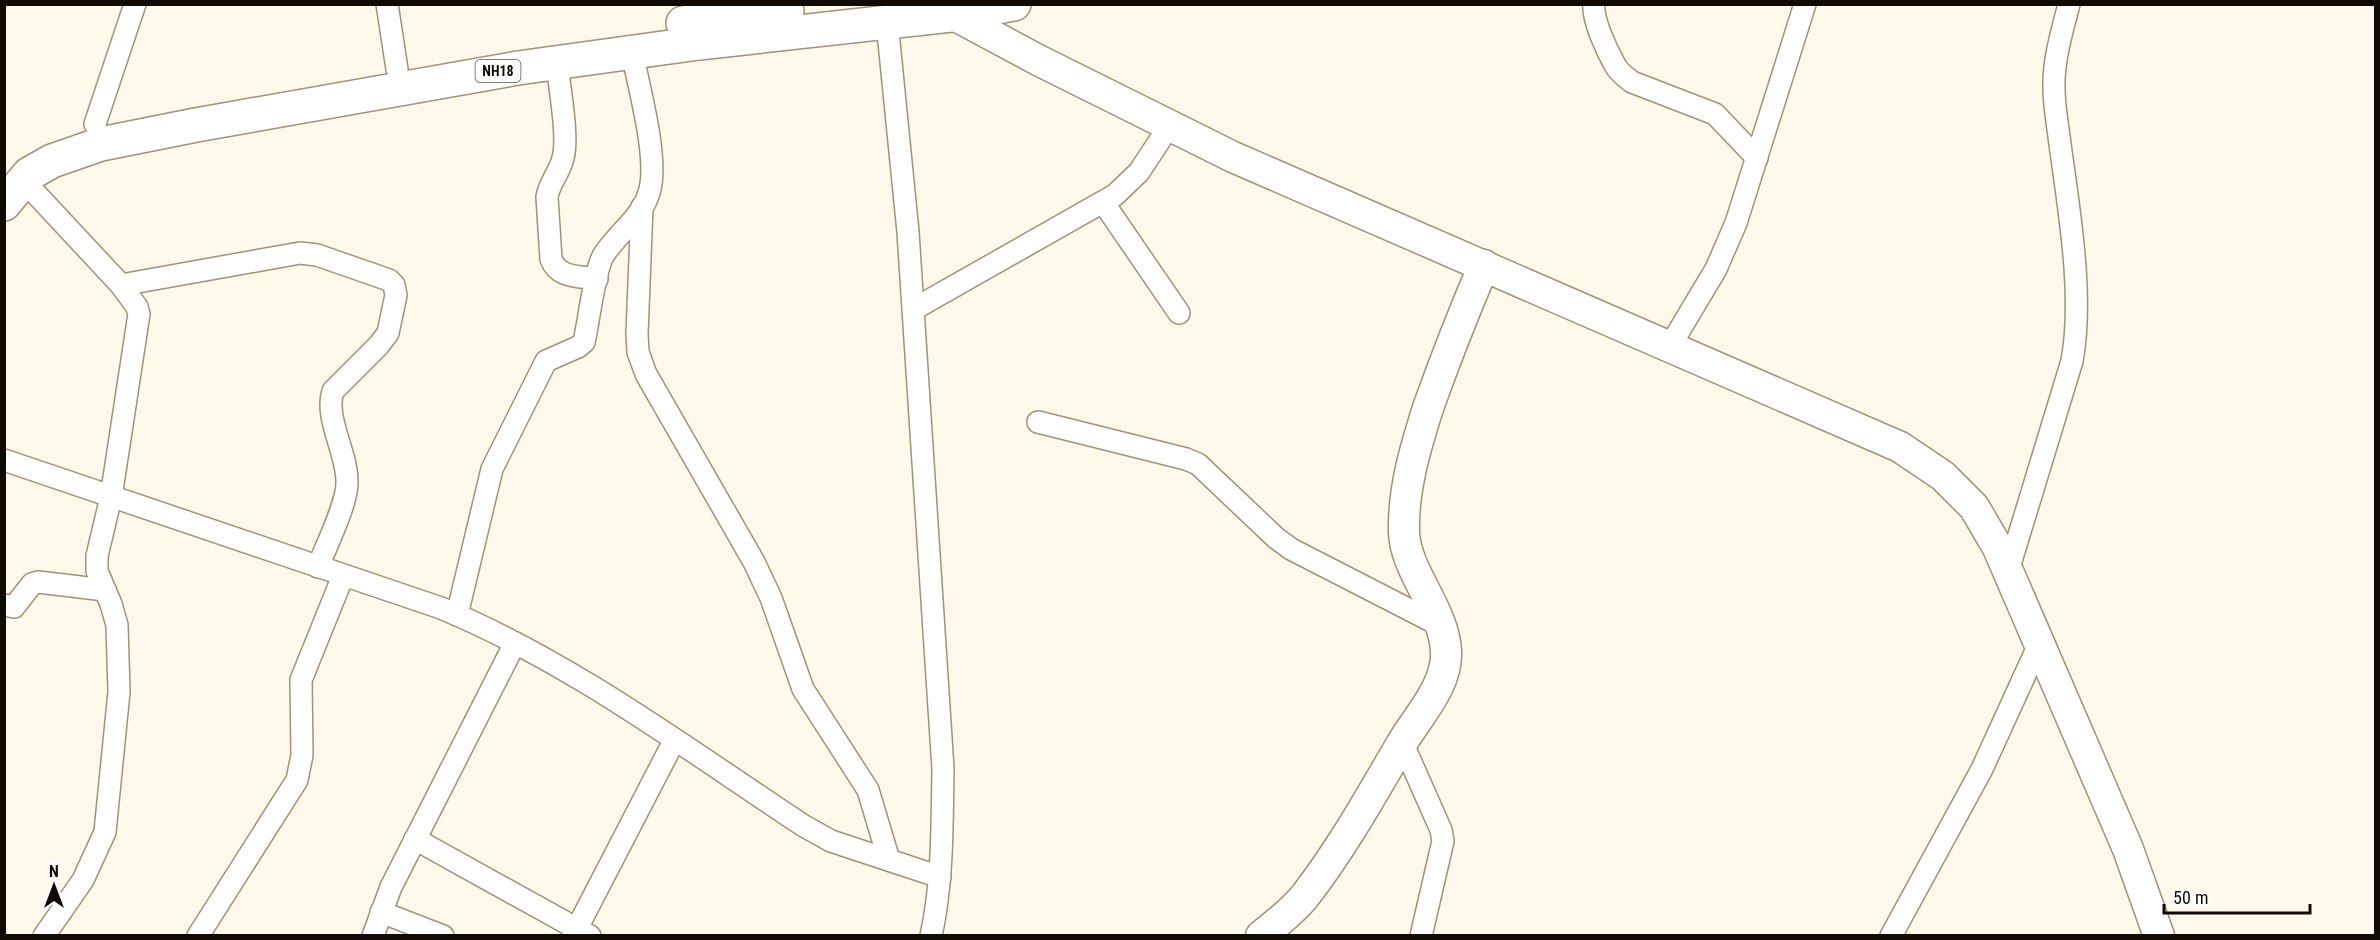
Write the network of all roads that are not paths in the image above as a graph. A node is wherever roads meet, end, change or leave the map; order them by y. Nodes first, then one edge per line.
1 (135, 4) edge
2 (387, 4) edge
3 (847, 4) edge
4 (1014, 4) edge
5 (1594, 4) edge
6 (1804, 4) edge
7 (2069, 4) edge
8 (733, 10) edge
9 (943, 10) edge
10 (886, 22) junction
11 (632, 52) junction
12 (557, 63) junction
13 (397, 69) junction
14 (95, 124) junction
15 (1170, 126) junction
16 (1756, 158) junction
17 (11, 186) edge
18 (1103, 202) junction
19 (642, 207) junction
20 (1484, 265) junction
21 (597, 279) junction
22 (121, 285) junction
23 (914, 309) junction
24 (1179, 313) dead end
25 (1670, 346) junction
26 (1038, 422) dead end
27 (4, 460) edge
28 (111, 497) junction
29 (318, 567) junction
30 (2008, 571) junction
31 (343, 576) junction
32 (105, 590) junction
33 (4, 605) edge
34 (457, 615) junction
35 (1441, 626) junction
36 (2040, 642) junction
37 (515, 643) junction
38 (674, 741) junction
39 (1402, 742) junction
40 (415, 839) junction
41 (889, 860) junction
42 (940, 877) junction
43 (381, 912) junction
44 (580, 933) edge
45 (44, 936) edge
46 (198, 936) edge
47 (372, 936) edge
48 (443, 936) edge
49 (931, 936) edge
50 (1261, 936) edge
51 (1421, 936) edge
52 (1891, 936) edge
53 (2159, 936) edge

1 - 14 street
2 - 13 street
3 - 8 highway, NH18
4 - 9 highway, NH18
5 - 16 street
6 - 16 street
7 - 30 street
8 - 13 highway, NH18
9 - 10 highway, NH18
9 - 15 main road
10 - 11 highway, NH18
10 - 23 street
11 - 12 highway, NH18
11 - 19 street
12 - 17 highway, NH18
12 - 21 street
13 - 14 highway, NH18
14 - 17 highway, NH18
15 - 18 street
15 - 20 main road
16 - 25 street
17 - 22 street
18 - 23 street
18 - 24 street
19 - 21 street
19 - 41 street
20 - 25 main road
20 - 35 main road
21 - 34 street
22 - 28 street
22 - 29 street
23 - 42 street
25 - 30 main road
26 - 35 street
27 - 28 street
28 - 29 street
28 - 32 street
29 - 31 street
30 - 36 main road
31 - 34 street
31 - 46 street
32 - 33 street
32 - 45 street
34 - 37 street
35 - 39 main road
36 - 52 street
36 - 53 main road
37 - 38 street
37 - 40 street
38 - 41 street
38 - 44 street
39 - 50 main road
39 - 51 street
40 - 43 street
40 - 44 street
41 - 42 street
42 - 49 street
43 - 47 street
43 - 48 street

